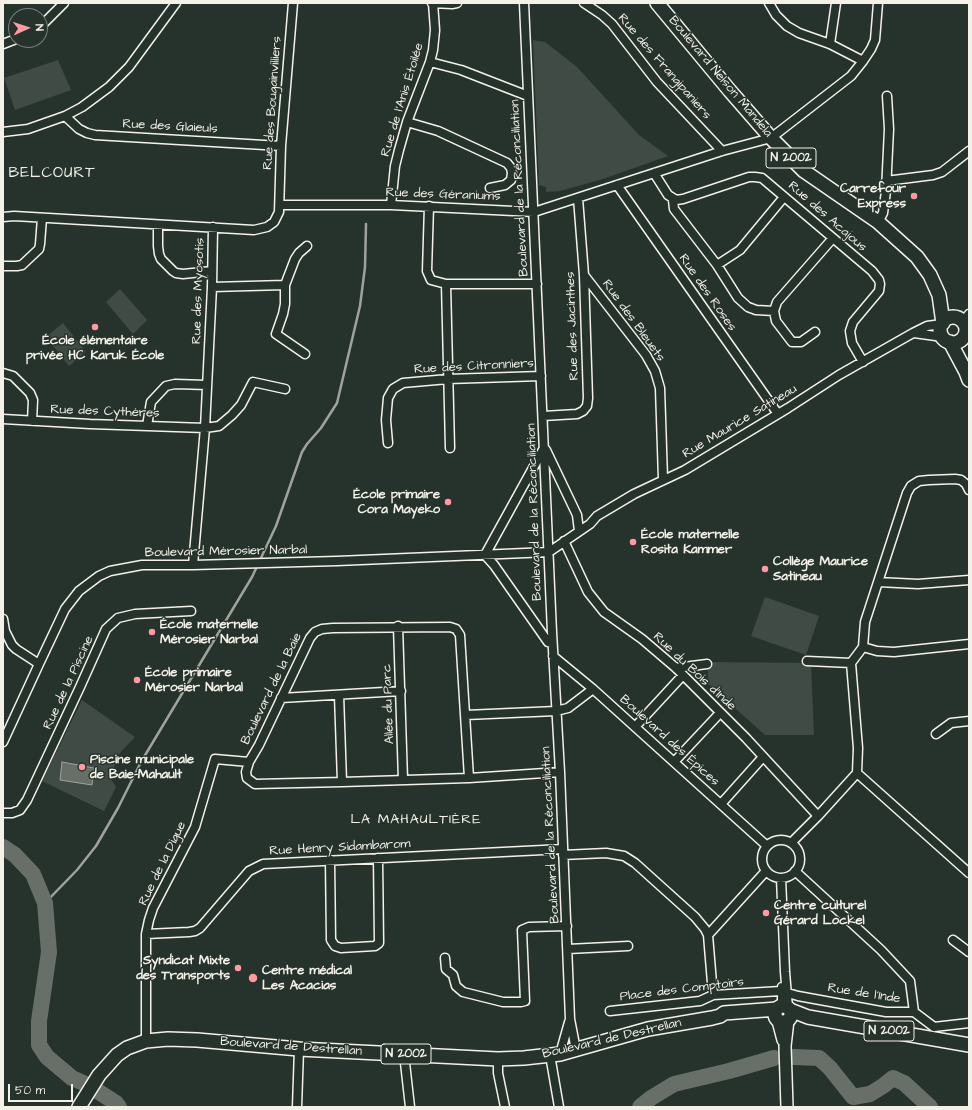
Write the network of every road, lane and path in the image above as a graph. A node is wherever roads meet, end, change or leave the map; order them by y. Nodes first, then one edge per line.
1 (64, 3) edge
2 (176, 3) edge
3 (293, 3) edge
4 (433, 3) edge
5 (457, 3) edge
6 (524, 3) edge
7 (584, 3) edge
8 (657, 3) edge
9 (836, 3) edge
10 (878, 3) edge
11 (770, 4) edge
12 (48, 19) edge
13 (830, 44) junction
14 (863, 61) junction
15 (430, 62) junction
16 (528, 96) junction
17 (887, 96) dead end
18 (65, 116) junction
19 (407, 122) junction
20 (3, 132) edge
21 (772, 138) junction
22 (281, 146) junction
23 (969, 151) edge
24 (722, 152) junction
25 (654, 173) junction
26 (886, 181) junction
27 (617, 185) junction
28 (490, 188) dead end
29 (784, 196) junction
30 (578, 198) junction
31 (673, 200) junction
32 (280, 205) junction
33 (391, 205) junction
34 (429, 206) junction
35 (534, 212) junction
36 (3, 217) edge
37 (42, 218) junction
38 (878, 222) junction
39 (158, 225) junction
40 (213, 227) junction
41 (833, 238) junction
42 (307, 246) dead end
43 (3, 266) edge
44 (717, 266) junction
45 (212, 271) junction
46 (584, 275) junction
47 (285, 284) junction
48 (446, 284) junction
49 (537, 284) junction
50 (212, 287) junction
51 (939, 295) junction
52 (774, 310) junction
53 (965, 326) edge
54 (815, 332) dead end
55 (944, 332) junction
56 (913, 333) junction
57 (305, 354) dead end
58 (863, 362) junction
59 (3, 373) edge
60 (541, 376) junction
61 (968, 376) edge
62 (448, 379) junction
63 (207, 385) junction
64 (285, 389) dead end
65 (778, 414) junction
66 (543, 416) junction
67 (3, 419) edge
68 (32, 421) junction
69 (147, 426) junction
70 (205, 428) junction
71 (388, 443) dead end
72 (544, 447) junction
73 (450, 448) dead end
74 (663, 479) junction
75 (969, 490) edge
76 (579, 531) junction
77 (564, 541) junction
78 (549, 552) junction
79 (485, 555) junction
80 (192, 565) junction
81 (969, 580) edge
82 (878, 582) junction
83 (191, 611) dead end
84 (3, 619) edge
85 (398, 626) junction
86 (552, 643) junction
87 (969, 644) edge
88 (863, 647) junction
89 (553, 656) junction
90 (807, 660) dead end
91 (851, 663) junction
92 (39, 664) junction
93 (707, 664) dead end
94 (676, 668) junction
95 (683, 675) junction
96 (593, 689) junction
97 (401, 691) junction
98 (339, 695) junction
99 (281, 698) junction
100 (556, 712) junction
101 (720, 713) junction
102 (466, 715) junction
103 (969, 721) edge
104 (635, 727) junction
105 (5, 731) edge
106 (936, 734) dead end
107 (3, 742) edge
108 (763, 757) junction
109 (249, 762) junction
110 (674, 762) junction
111 (560, 772) junction
112 (857, 773) junction
113 (469, 778) junction
114 (403, 780) junction
115 (342, 782) junction
116 (721, 804) junction
117 (3, 813) edge
118 (818, 816) junction
119 (791, 843) junction
120 (767, 846) junction
121 (563, 852) junction
122 (378, 858) junction
123 (330, 860) junction
124 (766, 871) junction
125 (795, 871) junction
126 (969, 873) edge
127 (781, 878) junction
128 (567, 926) junction
129 (146, 934) junction
130 (708, 935) junction
131 (954, 940) dead end
132 (628, 946) dead end
133 (568, 949) junction
134 (969, 952) edge
135 (445, 958) dead end
136 (784, 992) junction
137 (712, 995) junction
138 (610, 1011) dead end
139 (914, 1012) junction
140 (784, 1014) junction
141 (570, 1019) junction
142 (969, 1023) edge
143 (934, 1033) junction
144 (146, 1041) junction
145 (969, 1045) edge
146 (299, 1049) junction
147 (576, 1050) junction
148 (404, 1054) junction
149 (555, 1054) junction
150 (498, 1059) junction
151 (81, 1104) edge
152 (297, 1107) edge
153 (410, 1107) edge
154 (505, 1107) edge
155 (559, 1107) edge
156 (787, 1107) edge

1 - 12 street
2 - 18 street
3 - 22 street, Rue des Bougainvilliers
4 - 5 street
4 - 15 street, Rue de l'Anis Étoilée
6 - 16 street, Boulevard de la Réconciliation
7 - 24 street, Rue des Frangipaniers
8 - 21 main road, Boulevard Nelson Mandela / N 2002
9 - 13 street
10 - 14 street
11 - 13 street
13 - 14 street
14 - 21 street
15 - 16 street
15 - 19 street, Rue de l'Anis Étoilée
16 - 35 street, Boulevard de la Réconciliation
17 - 26 street
18 - 20 street
18 - 22 street, Rue des Glaieuls
19 - 28 street
19 - 33 street, Rue de l'Anis Étoilée
21 - 24 street, Rue des Géraniums
21 - 38 main road, Boulevard Nelson Mandela / N 2002
22 - 32 street, Rue des Bougainvilliers
23 - 26 street
24 - 25 street, Rue des Géraniums
25 - 27 street, Rue des Géraniums
25 - 31 street
26 - 38 street
27 - 30 street, Rue des Géraniums
27 - 65 street, Rue des Roses
29 - 31 street, Rue des Acajous
29 - 41 street, Rue des Acajous
29 - 44 street
30 - 35 street, Rue des Géraniums
30 - 46 street, Rue des Jacinthes
31 - 44 street
32 - 33 street, Rue des Géraniums
32 - 40 street
33 - 34 street, Rue des Géraniums
34 - 35 street, Rue des Géraniums
34 - 48 street
35 - 49 street, Boulevard de la Réconciliation
36 - 37 street, Rue des Myosotis
37 - 39 street, Rue des Myosotis
37 - 43 street
38 - 51 main road, Boulevard Nelson Mandela / N 2002
39 - 40 street, Rue des Myosotis
39 - 45 street
40 - 45 street, Rue des Myosotis
41 - 52 street
41 - 58 street, Rue des Acajous
42 - 47 street
44 - 52 street
45 - 50 street, Rue des Myosotis
46 - 66 street, Rue des Jacinthes
46 - 74 street, Rue des Bleuets
47 - 50 street
47 - 57 street
48 - 49 street
48 - 62 street
49 - 60 street, Boulevard de la Réconciliation
50 - 63 street, Rue des Myosotis
51 - 53 main road, Boulevard Nelson Mandela / N 2002
51 - 55 main road, Boulevard Nelson Mandela / N 2002
52 - 54 street
53 - 55 main road
53 - 55 main road
53 - 61 main road, Boulevard Nelson Mandela / N 2002
55 - 56 street
55 - 56 street, Rue Maurice Satineau
55 - 61 main road, Boulevard Nelson Mandela / N 2002
56 - 58 street, Rue Maurice Satineau
58 - 65 street, Rue Maurice Satineau
59 - 68 street
60 - 62 street, Rue des Citronniers
60 - 66 street, Boulevard de la Réconciliation
62 - 71 street, Rue des Citronniers
62 - 73 street
63 - 69 street
63 - 70 street, Rue des Myosotis
64 - 70 street, Rue des Cythères
65 - 74 street, Rue Maurice Satineau
66 - 72 street, Boulevard de la Réconciliation
67 - 68 street, Rue des Cythères
68 - 69 street, Rue des Cythères
69 - 70 street, Rue des Cythères
70 - 80 street, Rue des Myosotis
72 - 76 street
72 - 78 street, Boulevard de la Réconciliation
72 - 79 street
74 - 76 street, Rue Maurice Satineau
75 - 82 street
76 - 77 street, Rue Maurice Satineau
77 - 78 street, Rue Maurice Satineau
77 - 94 street, Rue du Bois d'Inde
78 - 79 street, Boulevard Mérosier Narbal
78 - 86 street, Boulevard de la Réconciliation
79 - 80 street, Boulevard Mérosier Narbal
79 - 86 street
80 - 92 street, Boulevard Mérosier Narbal
81 - 82 street
82 - 88 street
83 - 117 street, Rue de la Piscine
84 - 92 street
85 - 97 street, Allée du Parc
85 - 99 street, Boulevard de la Baie
85 - 102 street, Boulevard de la Baie
86 - 89 street, Boulevard de la Réconciliation
87 - 88 street
88 - 91 street
89 - 96 street, Boulevard des Épices
89 - 100 street, Boulevard de la Réconciliation
90 - 91 street
91 - 112 street
92 - 105 street, Boulevard Mérosier Narbal
93 - 94 street
94 - 95 street, Rue du Bois d'Inde
95 - 101 street, Rue du Bois d'Inde
95 - 104 street
96 - 100 street
96 - 104 street, Boulevard des Épices
97 - 98 street
97 - 114 street, Allée du Parc
98 - 99 street
98 - 115 street
99 - 109 street, Boulevard de la Baie
100 - 102 street
100 - 111 street, Boulevard de la Réconciliation
101 - 108 street, Rue du Bois d'Inde
101 - 110 street
102 - 113 street, Boulevard de la Baie
103 - 106 street
104 - 110 street, Boulevard des Épices
105 - 107 street, Boulevard Mérosier Narbal
108 - 116 street
108 - 118 street, Rue du Bois d'Inde
109 - 115 street, Boulevard de la Baie
109 - 129 street, Rue de la Digue
110 - 116 street, Boulevard des Épices
111 - 113 street, Boulevard de la Baie
111 - 121 street, Boulevard de la Réconciliation
112 - 118 street
112 - 126 street
113 - 114 street, Boulevard de la Baie
114 - 115 street, Boulevard de la Baie
116 - 120 street, Boulevard des Épices
118 - 119 street
119 - 120 street
119 - 125 street
120 - 124 street
121 - 122 street, Rue Henry Sidambarom
121 - 128 street, Boulevard de la Réconciliation
121 - 130 street, Rue Henry Sidambarom
122 - 123 street, Rue Henry Sidambarom
122 - 123 street
123 - 129 street, Rue Henry Sidambarom
124 - 127 street
124 - 130 street
125 - 127 street
125 - 139 street
127 - 136 street
128 - 133 street, Boulevard de la Réconciliation
128 - 135 street
129 - 144 street, Rue de la Digue
130 - 137 street
131 - 134 street
132 - 133 street
133 - 141 street, Boulevard de la Réconciliation
136 - 137 street, Place des Comptoirs
136 - 139 street, Rue de l'Inde
136 - 140 street
137 - 138 street, Place des Comptoirs
139 - 143 street, Rue de l'Inde
140 - 143 main road, Boulevard de Destrellan / N 2002
140 - 147 main road, Boulevard de Destrellan / N 2002
140 - 156 main road
141 - 147 street, Boulevard de la Réconciliation
141 - 149 street, Boulevard de la Réconciliation
142 - 143 street
143 - 145 main road, Boulevard de Destrellan / N 2002
144 - 146 main road, Boulevard de Destrellan / N 2002
144 - 151 main road, Boulevard de Destrellan / N 2002
146 - 148 main road, Boulevard de Destrellan / N 2002
146 - 152 street
147 - 149 main road, Boulevard de Destrellan / N 2002
148 - 150 main road, Boulevard de Destrellan / N 2002
148 - 153 street
149 - 150 main road, Boulevard de Destrellan / N 2002
149 - 155 street
150 - 154 street

